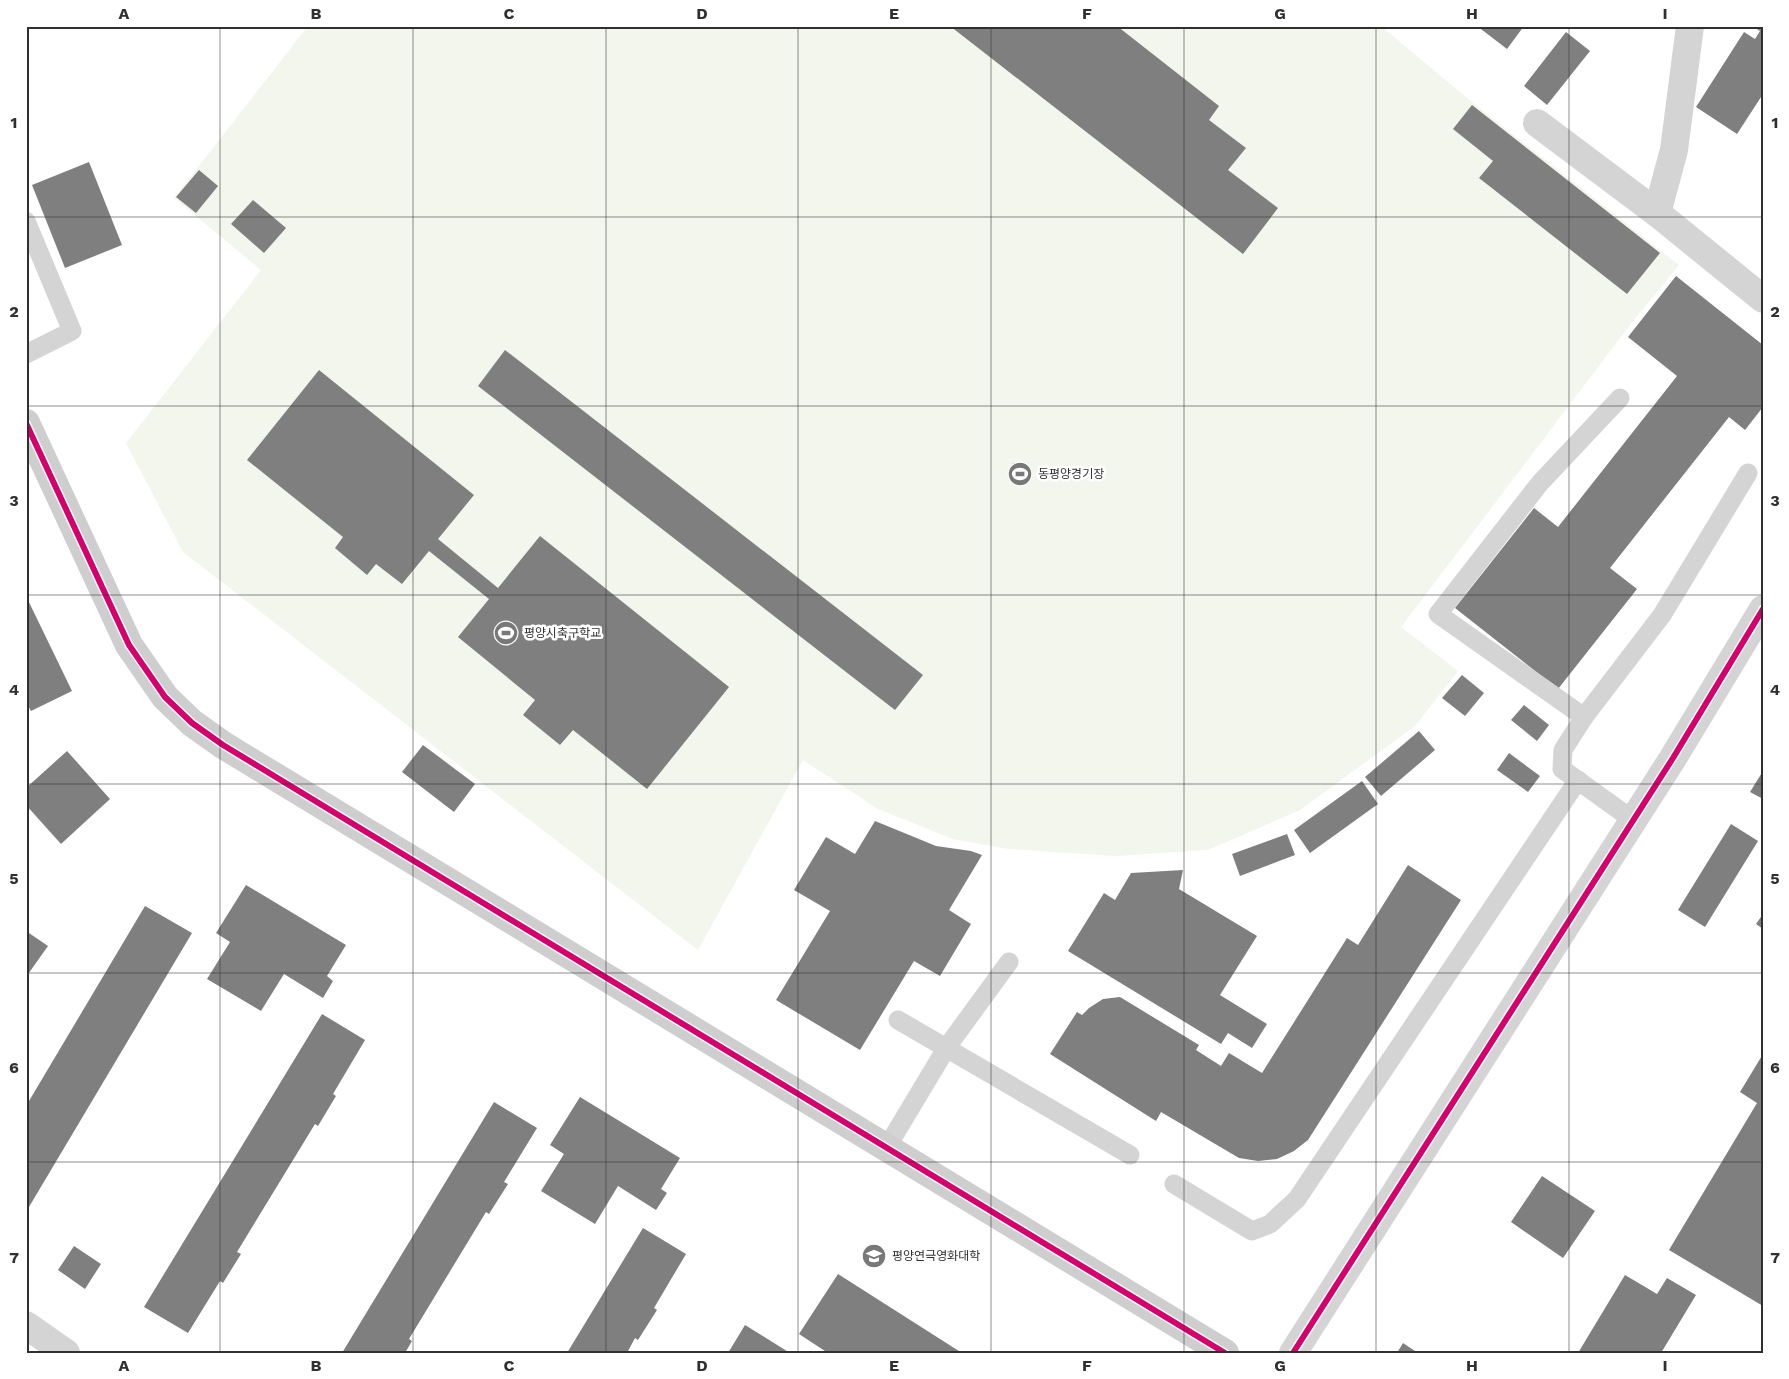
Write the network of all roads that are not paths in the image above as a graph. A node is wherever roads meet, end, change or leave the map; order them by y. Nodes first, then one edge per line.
1 (1690, 26) edge
2 (1537, 122) dead end
3 (1657, 213) junction
4 (26, 221) edge
5 (1763, 299) edge
6 (26, 354) edge
7 (1620, 398) dead end
8 (26, 423) edge
9 (1748, 474) dead end
10 (1763, 609) edge
11 (1584, 717) junction
12 (1578, 780) junction
13 (1634, 820) junction
14 (1009, 962) dead end
15 (898, 1020) dead end
16 (948, 1047) junction
17 (887, 1147) junction
18 (1130, 1155) dead end
19 (1174, 1184) dead end
20 (26, 1325) edge
21 (66, 1353) edge
22 (1225, 1353) edge
23 (1293, 1353) edge

1 - 3 street
2 - 3 street
3 - 5 street
4 - 6 lane
7 - 11 lane
8 - 17 street
9 - 11 lane
10 - 13 street
11 - 12 lane
12 - 13 lane
12 - 19 lane
13 - 23 street
14 - 16 lane
15 - 16 lane
16 - 17 lane
16 - 18 lane
17 - 22 street
20 - 21 street

